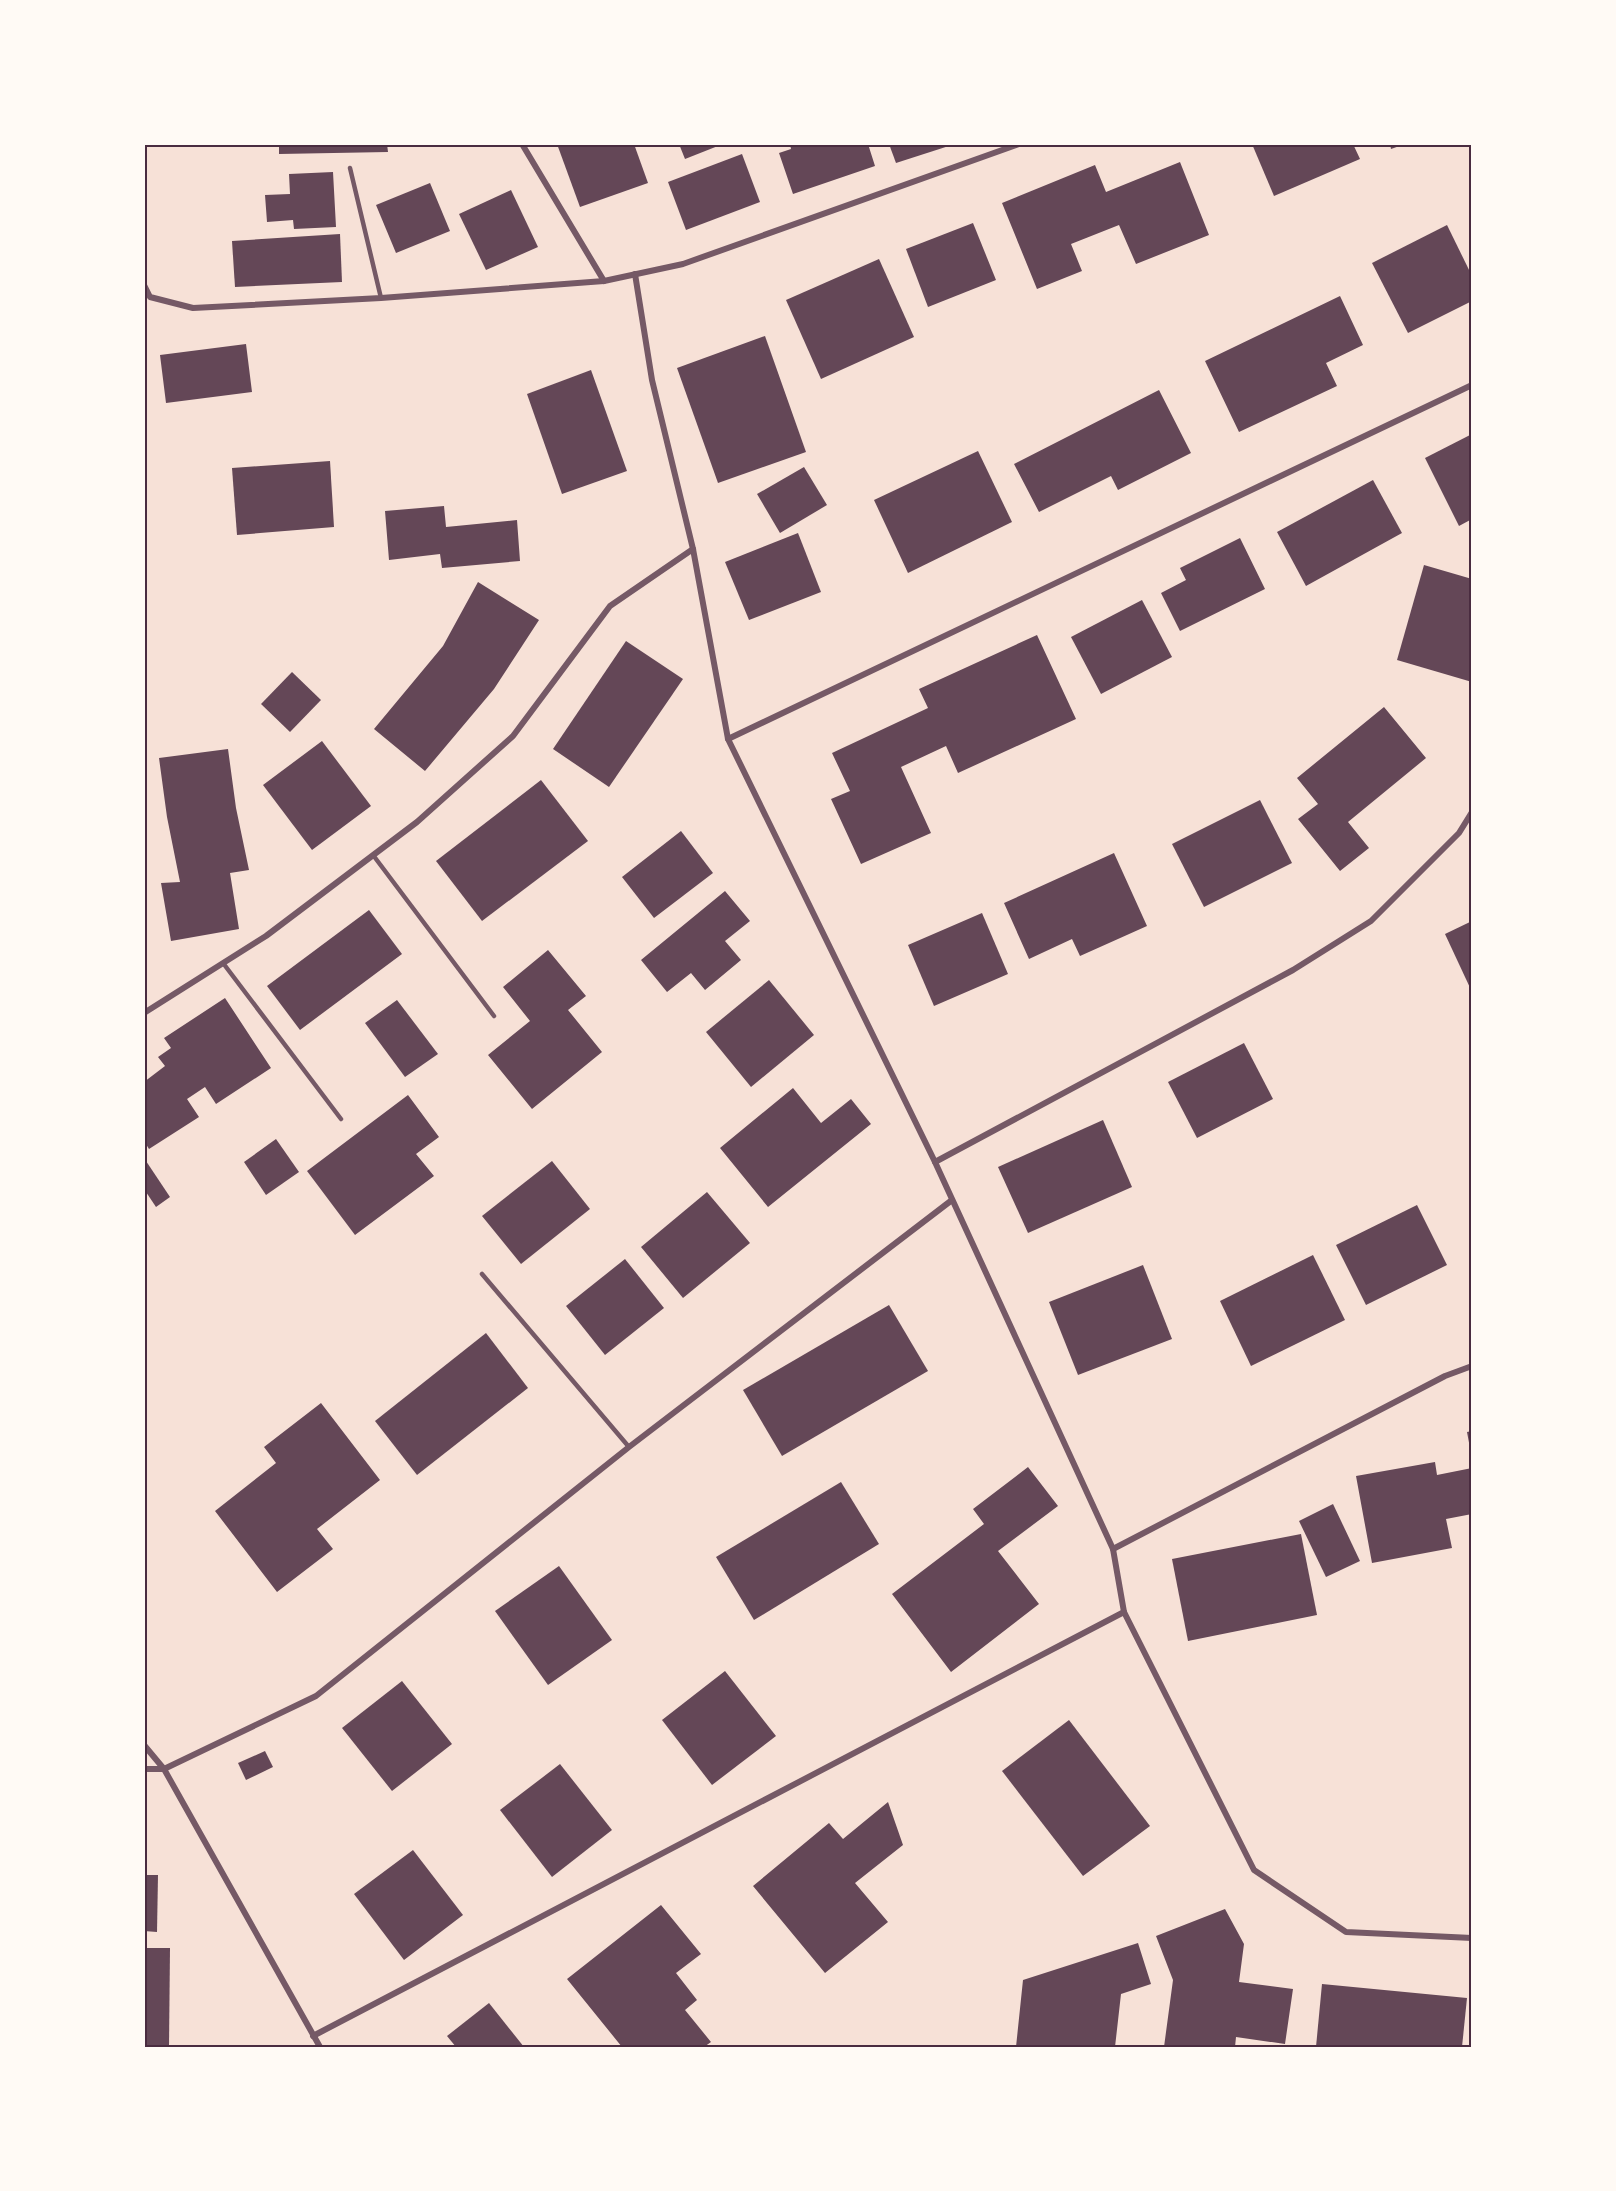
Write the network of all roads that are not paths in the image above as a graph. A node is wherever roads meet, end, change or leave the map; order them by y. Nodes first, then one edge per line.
1 (522, 144) edge
2 (1018, 144) edge
3 (350, 168) dead end
4 (635, 274) junction
5 (604, 281) junction
6 (144, 285) edge
7 (381, 297) junction
8 (1472, 385) edge
9 (693, 549) junction
10 (728, 739) junction
11 (1472, 812) edge
12 (373, 855) junction
13 (223, 963) junction
14 (144, 1013) edge
15 (494, 1016) dead end
16 (341, 1119) dead end
17 (935, 1162) junction
18 (952, 1200) junction
19 (482, 1274) dead end
20 (1472, 1366) edge
21 (629, 1447) junction
22 (1113, 1549) junction
23 (1124, 1612) junction
24 (144, 1745) edge
25 (144, 1769) edge
26 (164, 1769) junction
27 (1472, 1938) edge
28 (313, 2036) junction
29 (320, 2047) edge

1 - 5 street
2 - 4 street
3 - 7 lane
4 - 5 street
4 - 9 street
5 - 7 street
6 - 7 street
8 - 10 street
9 - 10 street
9 - 12 street
10 - 17 street
11 - 17 street
12 - 13 street
12 - 15 lane
13 - 14 street
13 - 16 lane
17 - 18 street
18 - 21 street
18 - 22 street
19 - 21 lane
20 - 22 street
21 - 26 street
22 - 23 street
23 - 27 street
23 - 28 street
24 - 26 street
25 - 26 street
26 - 28 street
28 - 29 street

